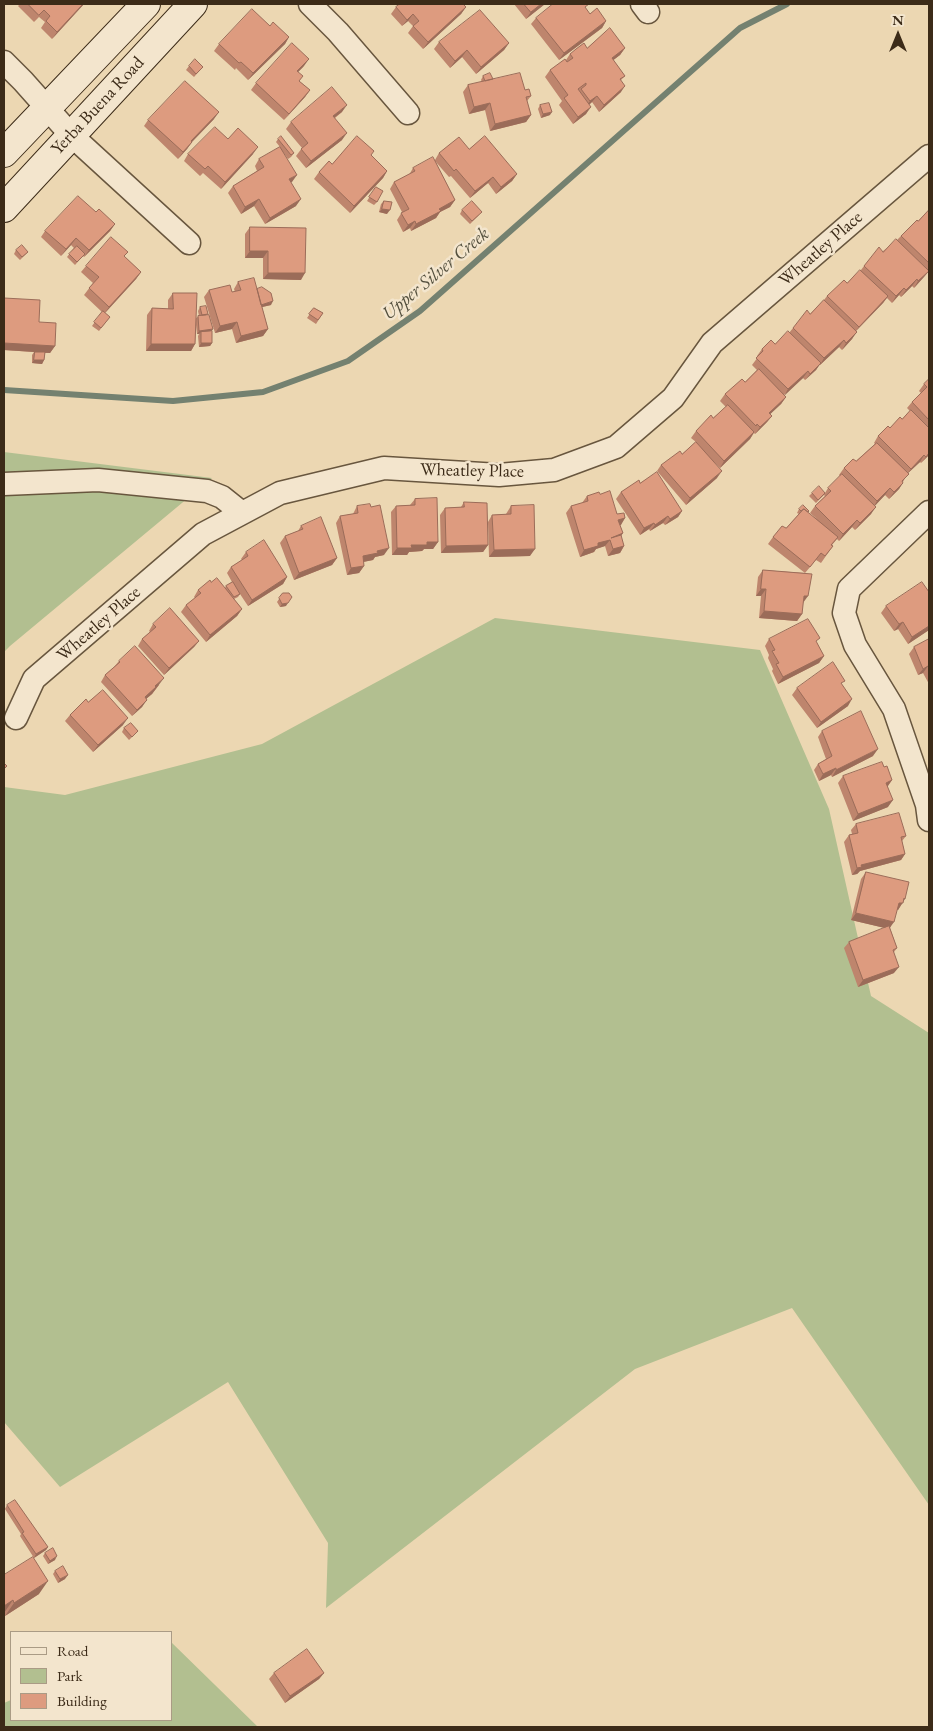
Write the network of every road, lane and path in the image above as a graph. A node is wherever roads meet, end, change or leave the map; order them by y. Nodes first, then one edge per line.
1 (146, 4) edge
2 (192, 4) edge
3 (310, 4) edge
4 (4, 62) edge
5 (47, 109) junction
6 (408, 113) dead end
7 (71, 135) junction
8 (4, 153) edge
9 (929, 156) edge
10 (4, 208) edge
11 (190, 243) dead end
12 (4, 484) edge
13 (929, 512) edge
14 (242, 513) junction
15 (16, 718) dead end
16 (929, 820) edge

1 - 5 main road, Yerba Buena Road
2 - 7 main road, Yerba Buena Road
3 - 6 street
4 - 5 street
5 - 7 street
5 - 8 main road, Yerba Buena Road
7 - 10 main road, Yerba Buena Road
7 - 11 street
9 - 14 street, Wheatley Place
12 - 14 street
13 - 16 street
14 - 15 street, Wheatley Place

